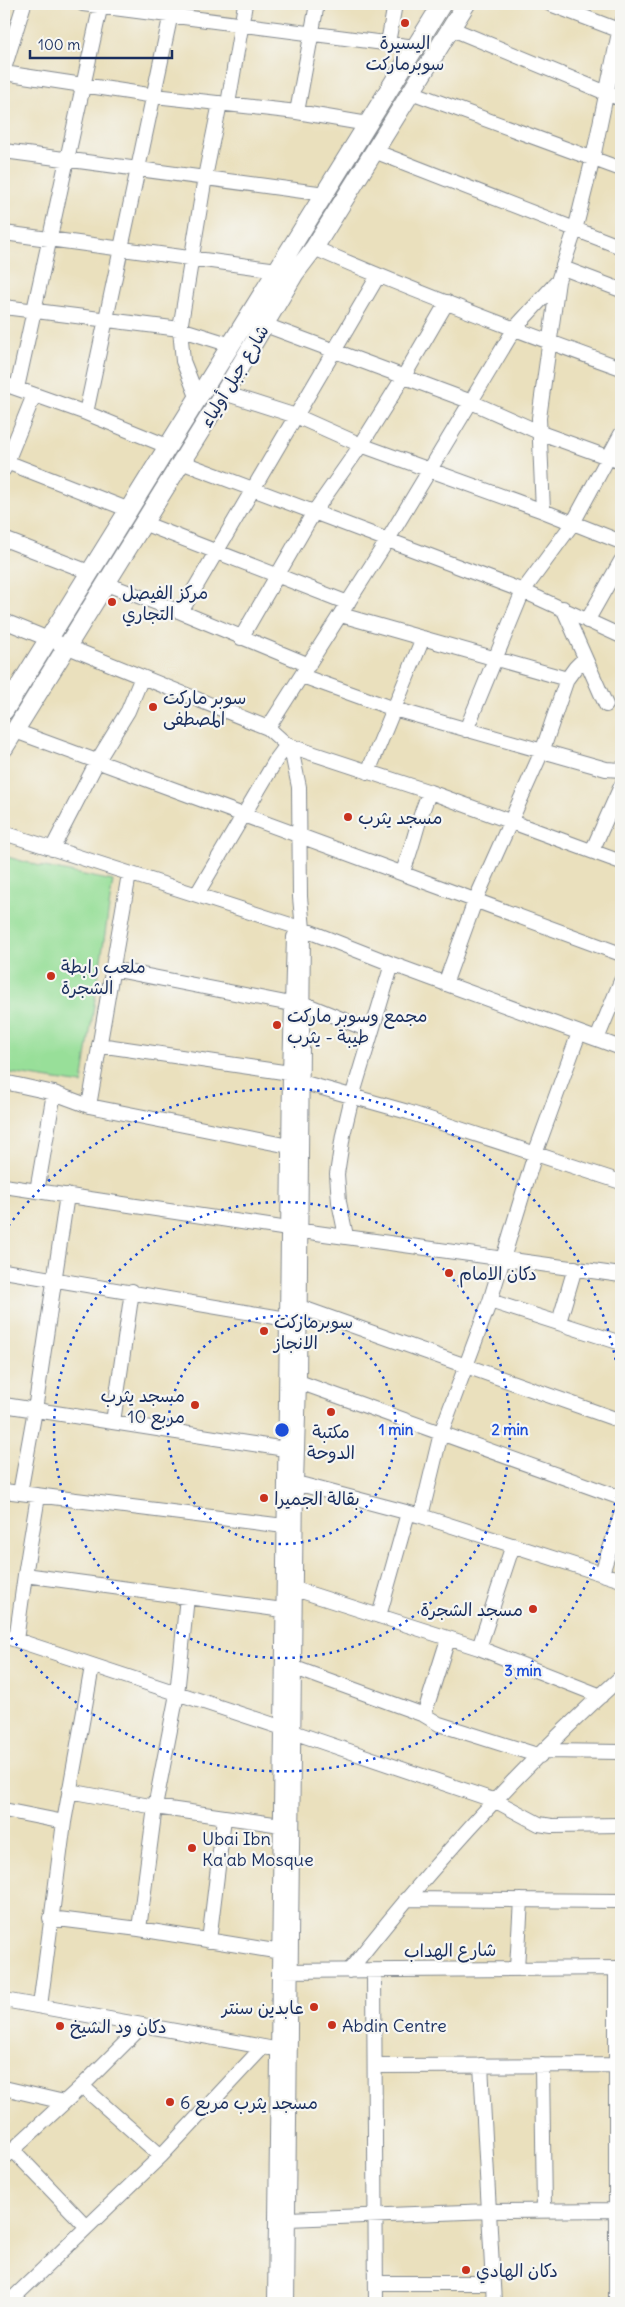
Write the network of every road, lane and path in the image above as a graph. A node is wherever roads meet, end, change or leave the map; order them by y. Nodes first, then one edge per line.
1 (24, 4) edge
2 (83, 4) edge
3 (245, 4) edge
4 (318, 4) edge
5 (395, 4) edge
6 (442, 4) edge
7 (466, 4) edge
8 (550, 4) edge
9 (101, 5) edge
10 (172, 9) edge
11 (242, 23) junction
12 (450, 28) junction
13 (621, 28) edge
14 (312, 33) junction
15 (388, 43) junction
16 (415, 47) junction
17 (4, 71) edge
18 (84, 86) junction
19 (411, 92) junction
20 (607, 94) junction
21 (155, 96) junction
22 (621, 99) edge
23 (224, 103) junction
24 (296, 112) junction
25 (368, 124) junction
26 (374, 150) junction
27 (4, 151) edge
28 (594, 158) junction
29 (68, 160) junction
30 (139, 168) junction
31 (621, 170) edge
32 (205, 177) junction
33 (324, 194) junction
34 (575, 230) junction
35 (4, 233) edge
36 (50, 240) junction
37 (621, 247) edge
38 (122, 248) junction
39 (314, 248) junction
40 (192, 257) junction
41 (278, 270) junction
42 (561, 275) junction
43 (378, 276) junction
44 (621, 290) edge
45 (447, 302) junction
46 (4, 307) edge
47 (34, 312) junction
48 (108, 319) junction
49 (265, 325) junction
50 (515, 328) junction
51 (180, 329) junction
52 (551, 343) junction
53 (231, 345) junction
54 (335, 350) junction
55 (621, 368) edge
56 (404, 376) junction
57 (10, 386) edge
58 (224, 393) junction
59 (34, 394) junction
60 (198, 399) junction
61 (469, 401) junction
62 (86, 413) junction
63 (296, 416) junction
64 (541, 433) junction
65 (621, 434) edge
66 (360, 445) junction
67 (167, 446) junction
68 (615, 460) edge
69 (182, 462) junction
70 (5, 464) edge
71 (428, 469) junction
72 (252, 490) junction
73 (128, 509) junction
74 (543, 511) junction
75 (314, 512) junction
76 (143, 523) junction
77 (573, 523) junction
78 (4, 539) edge
79 (387, 541) junction
80 (621, 542) edge
81 (216, 552) junction
82 (621, 561) edge
83 (89, 572) junction
84 (277, 574) junction
85 (106, 584) junction
86 (523, 591) junction
87 (563, 608) junction
88 (345, 609) junction
89 (181, 612) junction
90 (4, 621) edge
91 (587, 621) junction
92 (621, 636) edge
93 (48, 638) junction
94 (241, 638) junction
95 (423, 638) junction
96 (68, 647) junction
97 (585, 658) junction
98 (494, 659) junction
99 (305, 671) junction
100 (142, 677) junction
101 (567, 679) junction
102 (606, 705) dead end
103 (4, 709) edge
104 (394, 709) junction
105 (268, 728) junction
106 (466, 730) junction
107 (15, 731) junction
108 (287, 745) junction
109 (4, 748) edge
110 (543, 749) junction
111 (98, 760) junction
112 (621, 770) edge
113 (368, 772) junction
114 (621, 786) edge
115 (430, 792) junction
116 (243, 815) junction
117 (511, 822) junction
118 (4, 833) edge
119 (300, 836) junction
120 (52, 849) junction
121 (592, 851) junction
122 (621, 862) edge
123 (402, 873) junction
124 (129, 874) junction
125 (197, 894) junction
126 (475, 901) junction
127 (299, 928) junction
128 (621, 954) edge
129 (392, 964) junction
130 (112, 969) junction
131 (621, 981) edge
132 (445, 984) junction
133 (296, 1004) junction
134 (370, 1031) junction
135 (579, 1033) junction
136 (597, 1039) junction
137 (99, 1045) junction
138 (621, 1048) edge
139 (290, 1073) junction
140 (4, 1082) edge
141 (301, 1082) junction
142 (54, 1093) junction
143 (352, 1097) junction
144 (88, 1106) junction
145 (289, 1146) junction
146 (535, 1154) junction
147 (621, 1182) edge
148 (4, 1186) edge
149 (36, 1191) junction
150 (67, 1196) junction
151 (294, 1229) junction
152 (346, 1236) junction
153 (504, 1258) junction
154 (575, 1268) junction
155 (4, 1271) edge
156 (621, 1275) edge
157 (54, 1279) junction
158 (132, 1291) junction
159 (490, 1301) junction
160 (300, 1307) junction
161 (287, 1319) junction
162 (559, 1322) junction
163 (621, 1342) edge
164 (466, 1365) junction
165 (299, 1382) junction
166 (4, 1405) edge
167 (35, 1410) junction
168 (621, 1421) edge
169 (113, 1422) junction
170 (442, 1433) junction
171 (285, 1449) junction
172 (296, 1483) junction
173 (4, 1491) edge
174 (20, 1493) junction
175 (38, 1496) junction
176 (621, 1498) edge
177 (414, 1514) junction
178 (621, 1515) edge
179 (284, 1526) junction
180 (513, 1545) junction
181 (602, 1573) junction
182 (24, 1575) junction
183 (621, 1580) edge
184 (295, 1589) junction
185 (187, 1597) junction
186 (283, 1610) junction
187 (379, 1616) junction
188 (448, 1639) junction
189 (7, 1640) edge
190 (479, 1648) junction
191 (92, 1666) junction
192 (295, 1668) junction
193 (621, 1677) edge
194 (176, 1694) junction
195 (601, 1696) junction
196 (424, 1715) junction
197 (288, 1730) junction
198 (621, 1752) edge
199 (542, 1753) junction
200 (69, 1791) junction
201 (496, 1801) junction
202 (155, 1807) junction
203 (4, 1810) edge
204 (224, 1818) junction
205 (64, 1822) junction
206 (282, 1825) junction
207 (621, 1825) edge
208 (406, 1899) junction
209 (521, 1900) junction
210 (621, 1901) edge
211 (50, 1918) junction
212 (139, 1929) junction
213 (208, 1941) junction
214 (285, 1953) junction
215 (517, 1968) junction
216 (619, 1968) edge
217 (349, 1971) junction
218 (374, 1971) junction
219 (285, 1972) junction
220 (4, 2000) edge
221 (40, 2006) junction
222 (143, 2025) junction
223 (264, 2047) junction
224 (284, 2050) junction
225 (482, 2065) junction
226 (542, 2065) junction
227 (375, 2066) junction
228 (619, 2066) edge
229 (82, 2086) junction
230 (4, 2088) edge
231 (64, 2102) junction
232 (8, 2153) edge
233 (161, 2156) junction
234 (619, 2210) edge
235 (490, 2211) junction
236 (544, 2211) junction
237 (376, 2215) junction
238 (288, 2219) junction
239 (87, 2227) junction
240 (376, 2283) junction
241 (493, 2283) junction
242 (8, 2303) edge
243 (275, 2303) edge
244 (287, 2303) edge
245 (376, 2303) edge
246 (494, 2303) edge
247 (616, 2303) edge

1 - 17 street
2 - 9 street
3 - 11 street
4 - 14 street
5 - 15 street
6 - 16 main road, شارع جبل أولياء
7 - 12 main road, شارع جبل أولياء
8 - 13 street
9 - 10 street
9 - 18 street
10 - 11 street
10 - 21 street
11 - 14 street
11 - 23 street
12 - 19 main road, شارع جبل أولياء
12 - 20 street
13 - 20 street
14 - 15 street
14 - 24 street
15 - 16 street
16 - 25 main road, شارع جبل أولياء
17 - 18 street
18 - 21 street
18 - 29 street
19 - 26 main road, شارع جبل أولياء
19 - 28 street
20 - 22 street
20 - 28 street
21 - 23 street
21 - 30 street
23 - 24 street
23 - 32 street
24 - 25 street
25 - 33 main road, شارع جبل أولياء
26 - 34 street
26 - 39 main road, شارع جبل أولياء
27 - 29 street
28 - 31 street
28 - 34 street
29 - 30 street
29 - 36 street
30 - 32 street
30 - 38 street
32 - 33 street
32 - 40 street
33 - 41 main road, شارع جبل أولياء
34 - 37 street
34 - 42 street
35 - 36 street
36 - 38 street
36 - 47 street
38 - 40 street
38 - 48 street
39 - 43 street
39 - 49 main road, شارع جبل أولياء
40 - 41 street
40 - 51 street
41 - 53 main road, شارع جبل أولياء
42 - 44 street
42 - 50 street
42 - 52 street
43 - 45 street
43 - 54 street
45 - 50 street
45 - 56 street
46 - 47 street
47 - 48 street
47 - 57 street
48 - 51 street
48 - 62 street
49 - 54 street
49 - 58 main road, شارع جبل أولياء
50 - 52 street
50 - 61 street
51 - 53 street
51 - 60 street
52 - 55 street
52 - 64 street
53 - 60 main road, شارع جبل أولياء
54 - 56 street
54 - 63 street
56 - 61 street
56 - 66 street
57 - 59 street
58 - 63 street
58 - 69 main road, شارع جبل أولياء
59 - 62 street
59 - 70 street
60 - 67 main road, شارع جبل أولياء
61 - 64 street
61 - 71 street
62 - 67 street
63 - 66 street
63 - 72 street
64 - 68 street
64 - 74 street
65 - 68 street
66 - 71 street
66 - 75 street
67 - 73 main road, شارع جبل أولياء
68 - 77 street
69 - 72 street
69 - 76 main road, شارع جبل أولياء
70 - 73 street
71 - 74 street
71 - 79 street
72 - 75 street
72 - 81 street
73 - 83 main road, شارع جبل أولياء
74 - 77 street
75 - 79 street
75 - 84 street
76 - 81 street
76 - 85 main road, شارع جبل أولياء
77 - 80 street
77 - 86 street
78 - 83 street
79 - 86 street
79 - 88 street
81 - 84 street
81 - 89 street
82 - 91 street
83 - 93 main road, شارع جبل أولياء
84 - 88 street
84 - 94 street
85 - 89 street
85 - 96 main road, شارع جبل أولياء
86 - 87 street
86 - 98 street
87 - 91 street
87 - 97 street
88 - 95 street
88 - 99 street
89 - 94 street
90 - 93 street
91 - 92 street
93 - 96 street
93 - 103 main road, شارع جبل أولياء
94 - 99 street
95 - 98 street
95 - 104 street
96 - 100 street
96 - 107 main road, شارع جبل أولياء
97 - 101 street
97 - 102 street
98 - 101 street
98 - 106 street
99 - 104 street
99 - 105 street
100 - 105 street
100 - 111 street
101 - 110 street
104 - 106 street
104 - 113 street
105 - 108 street
106 - 110 street
107 - 109 main road, شارع جبل أولياء
107 - 111 street
108 - 113 street
108 - 116 street
108 - 119 street
110 - 112 street
110 - 117 street
111 - 116 street
111 - 120 street
113 - 115 street
114 - 121 street
115 - 117 street
115 - 123 street
116 - 119 street
116 - 125 street
117 - 121 street
117 - 126 street
118 - 120 street
119 - 123 street
119 - 127 street
120 - 124 street
121 - 122 street
123 - 126 street
124 - 125 street
124 - 130 street
125 - 127 street
126 - 128 street
126 - 132 street
127 - 129 street
127 - 133 street
129 - 132 street
129 - 134 street
130 - 133 street
130 - 137 street
131 - 136 street
132 - 135 street
133 - 134 street
133 - 139 street
133 - 141 street
134 - 143 street
135 - 136 street
135 - 146 street
136 - 138 street
137 - 139 street
137 - 144 street
139 - 145 street
140 - 142 street
141 - 143 street
141 - 151 street
142 - 144 street
142 - 149 street
143 - 146 street
143 - 152 street
144 - 145 street
145 - 151 street
146 - 147 street
146 - 153 street
148 - 149 street
149 - 150 street
150 - 151 street
150 - 157 street
151 - 152 street
151 - 160 street
151 - 161 street
152 - 153 street
153 - 154 street
153 - 159 street
154 - 156 street
154 - 162 street
155 - 157 street
157 - 158 street
157 - 167 street
158 - 161 street
158 - 169 street
159 - 162 street
159 - 164 street
160 - 164 street
160 - 165 street
161 - 171 street
162 - 163 street
164 - 168 street
164 - 170 street
165 - 170 street
165 - 172 street
166 - 167 street
167 - 169 street
167 - 174 street
169 - 171 street
170 - 176 street
170 - 177 street
171 - 179 street
172 - 177 street
172 - 184 street
173 - 174 street
174 - 175 street
175 - 179 street
175 - 182 street
177 - 180 street
177 - 187 street
178 - 181 street
179 - 186 street
180 - 181 street
180 - 190 street
181 - 183 street
182 - 185 street
182 - 189 street
184 - 187 street
184 - 192 street
185 - 186 street
185 - 194 street
186 - 197 street
187 - 188 street
188 - 190 street
188 - 196 street
189 - 191 street
190 - 195 street
191 - 194 street
191 - 200 street
192 - 196 street
192 - 197 street
193 - 195 street
194 - 197 street
194 - 202 street
195 - 199 street
196 - 199 street
197 - 201 street
197 - 206 street
197 - 214 street
198 - 199 street
199 - 201 street
200 - 202 street
200 - 205 street
201 - 207 street
201 - 208 street
202 - 204 street
202 - 212 street
203 - 205 street
204 - 206 street
204 - 213 street
205 - 211 street
206 - 214 street
208 - 209 street
208 - 217 street
209 - 210 street
209 - 215 street
211 - 212 street
211 - 221 street
212 - 213 street
213 - 214 street
214 - 219 street
215 - 216 street, شارع الهداب
215 - 218 street, شارع الهداب
216 - 228 street
217 - 218 street, شارع الهداب
217 - 219 street, شارع الهداب
218 - 227 street
219 - 224 street
220 - 221 street
221 - 222 street
222 - 223 street
222 - 229 street
223 - 224 street
223 - 233 street
224 - 238 street
224 - 243 street
225 - 226 street
225 - 227 street
225 - 235 street
226 - 228 street
226 - 236 street
227 - 237 street
228 - 234 street
229 - 231 street
229 - 233 street
230 - 231 street
231 - 232 street
232 - 239 street
233 - 239 street
234 - 236 street
234 - 247 street
235 - 236 street
235 - 237 street
235 - 241 street
237 - 238 street
237 - 240 street
238 - 244 street
239 - 242 street
240 - 241 street
240 - 245 street
241 - 246 street

